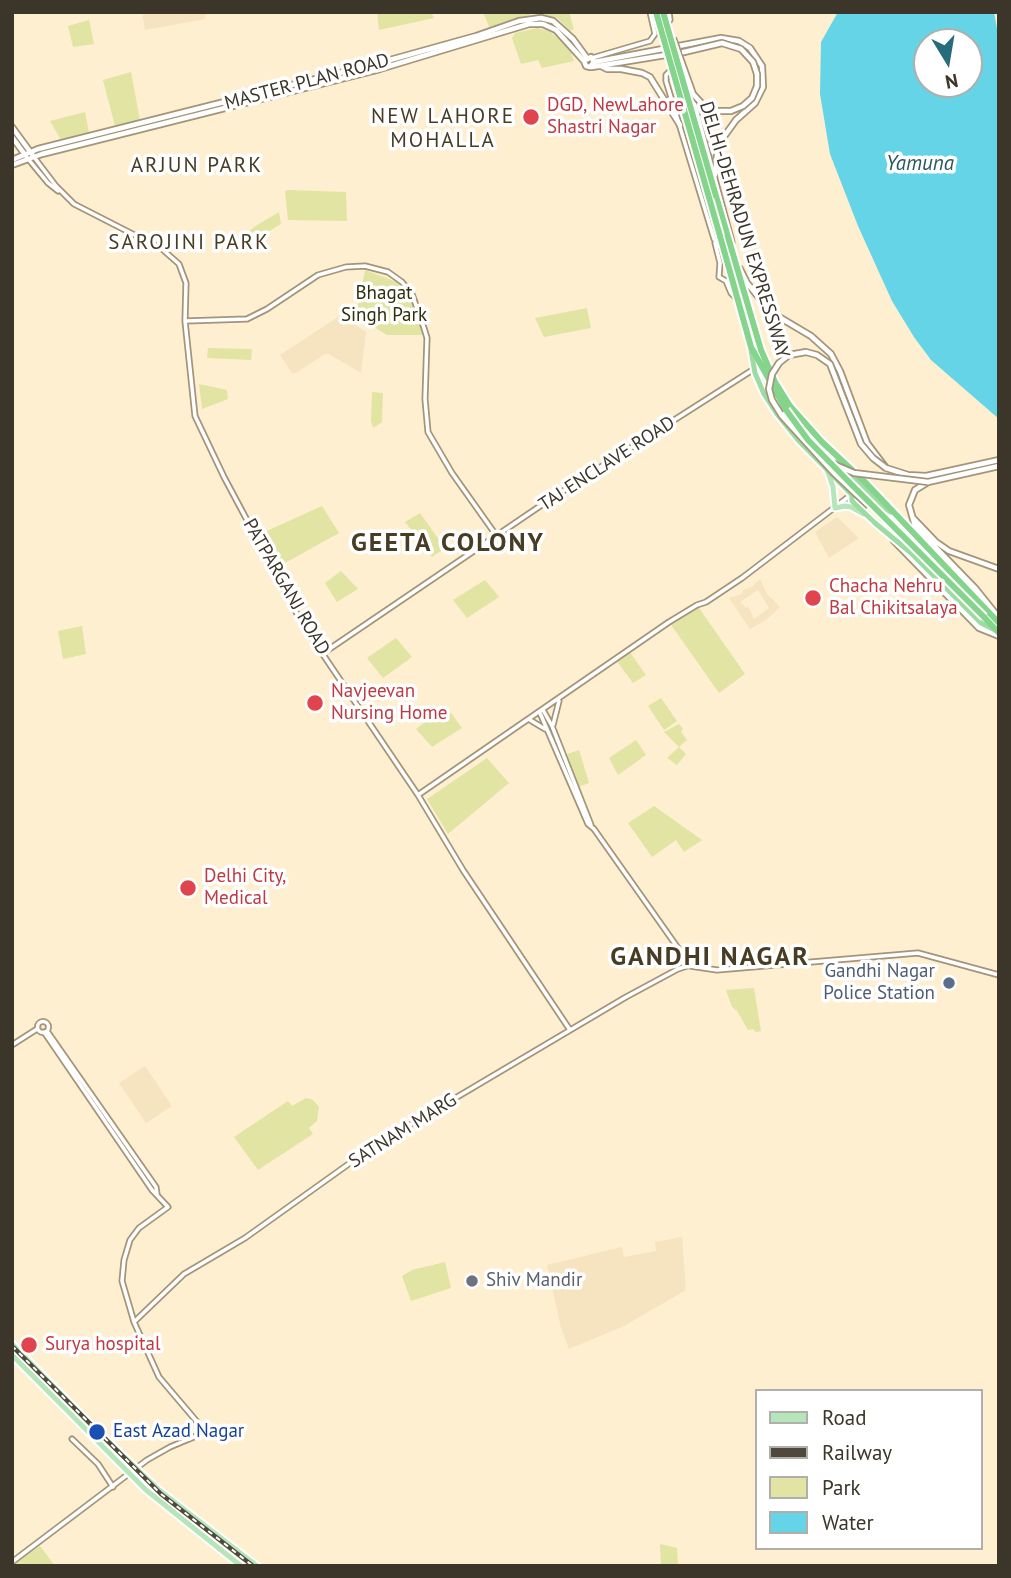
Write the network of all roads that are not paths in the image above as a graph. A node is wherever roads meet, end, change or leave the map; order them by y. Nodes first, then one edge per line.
1 (650, 12) edge
2 (656, 12) edge
3 (663, 12) edge
4 (669, 12) edge
5 (668, 28) junction
6 (655, 30) junction
7 (683, 49) junction
8 (590, 61) junction
9 (601, 66) junction
10 (680, 125) junction
11 (12, 127) edge
12 (12, 137) edge
13 (31, 152) junction
14 (29, 158) junction
15 (12, 162) edge
16 (715, 175) junction
17 (717, 237) junction
18 (734, 257) junction
19 (737, 298) junction
20 (185, 321) junction
21 (751, 347) junction
22 (754, 369) junction
23 (828, 460) junction
24 (999, 463) edge
25 (886, 468) junction
26 (827, 469) junction
27 (928, 482) junction
28 (864, 484) junction
29 (852, 495) junction
30 (835, 508) junction
31 (910, 515) junction
32 (884, 518) junction
33 (875, 523) junction
34 (496, 535) junction
35 (891, 537) junction
36 (999, 569) edge
37 (999, 621) edge
38 (998, 633) edge
39 (322, 654) junction
40 (559, 699) junction
41 (542, 712) junction
42 (530, 720) junction
43 (552, 726) junction
44 (547, 730) junction
45 (418, 795) junction
46 (592, 827) junction
47 (690, 965) junction
48 (999, 975) edge
49 (38, 1029) junction
50 (570, 1030) junction
51 (45, 1031) junction
52 (12, 1045) edge
53 (134, 1322) junction
54 (12, 1344) edge
55 (12, 1356) edge
56 (72, 1439) dead end
57 (137, 1469) junction
58 (128, 1476) junction
59 (113, 1487) junction
60 (12, 1562) edge
61 (241, 1566) edge
62 (257, 1566) edge

1 - 6 street
2 - 17 highway, DELHI-DEHRADUN EXPRESSWAY, bridge
3 - 5 highway, DELHI-DEHRADUN EXPRESSWAY, bridge
4 - 6 street
5 - 7 main road, bridge
5 - 18 highway, DELHI-DEHRADUN EXPRESSWAY, bridge
6 - 8 street
7 - 8 main road
7 - 9 main road
7 - 16 main road
8 - 9 main road
8 - 13 main road, MASTER PLAN ROAD
8 - 14 main road
9 - 10 main road
10 - 16 street
10 - 17 street
11 - 13 main road, PATPARGANJ ROAD
12 - 14 main road
13 - 14 main road, PATPARGANJ ROAD
14 - 15 main road
14 - 20 street, PATPARGANJ ROAD
16 - 18 street
17 - 19 highway, DELHI-DEHRADUN EXPRESSWAY
17 - 19 street
18 - 25 main road, bridge
18 - 28 highway, DELHI-DEHRADUN EXPRESSWAY
19 - 21 highway, DELHI-DEHRADUN EXPRESSWAY
20 - 34 street
20 - 39 street, PATPARGANJ ROAD
21 - 22 highway
21 - 23 highway, DELHI-DEHRADUN EXPRESSWAY, bridge
22 - 26 highway
22 - 34 street, TAJ ENCLAVE ROAD
23 - 27 main road, bridge
23 - 32 highway, DELHI-DEHRADUN EXPRESSWAY, bridge
24 - 25 main road, bridge
24 - 27 main road
25 - 32 main road, bridge
26 - 29 highway
26 - 30 main road
27 - 31 main road
28 - 29 street
28 - 37 highway, DELHI-DEHRADUN EXPRESSWAY
29 - 30 street
29 - 33 highway
30 - 33 main road
30 - 40 street
31 - 36 main road
31 - 37 main road
32 - 38 highway, DELHI-DEHRADUN EXPRESSWAY, bridge
33 - 35 highway
34 - 39 street, TAJ ENCLAVE ROAD
35 - 38 highway
35 - 38 main road
39 - 45 street, PATPARGANJ ROAD
40 - 41 street
40 - 43 street
41 - 42 street
41 - 43 street
41 - 44 street
42 - 44 street
42 - 45 street
43 - 46 street
44 - 46 street
45 - 50 street, PATPARGANJ ROAD
46 - 47 street
47 - 48 street
47 - 50 street, SATNAM MARG
49 - 51 street
49 - 51 street
49 - 52 street
50 - 53 street, SATNAM MARG
51 - 53 street
53 - 57 street
54 - 57 main road
55 - 58 main road
56 - 59 street
57 - 58 street
57 - 62 main road
58 - 59 street
58 - 61 main road
59 - 60 street

